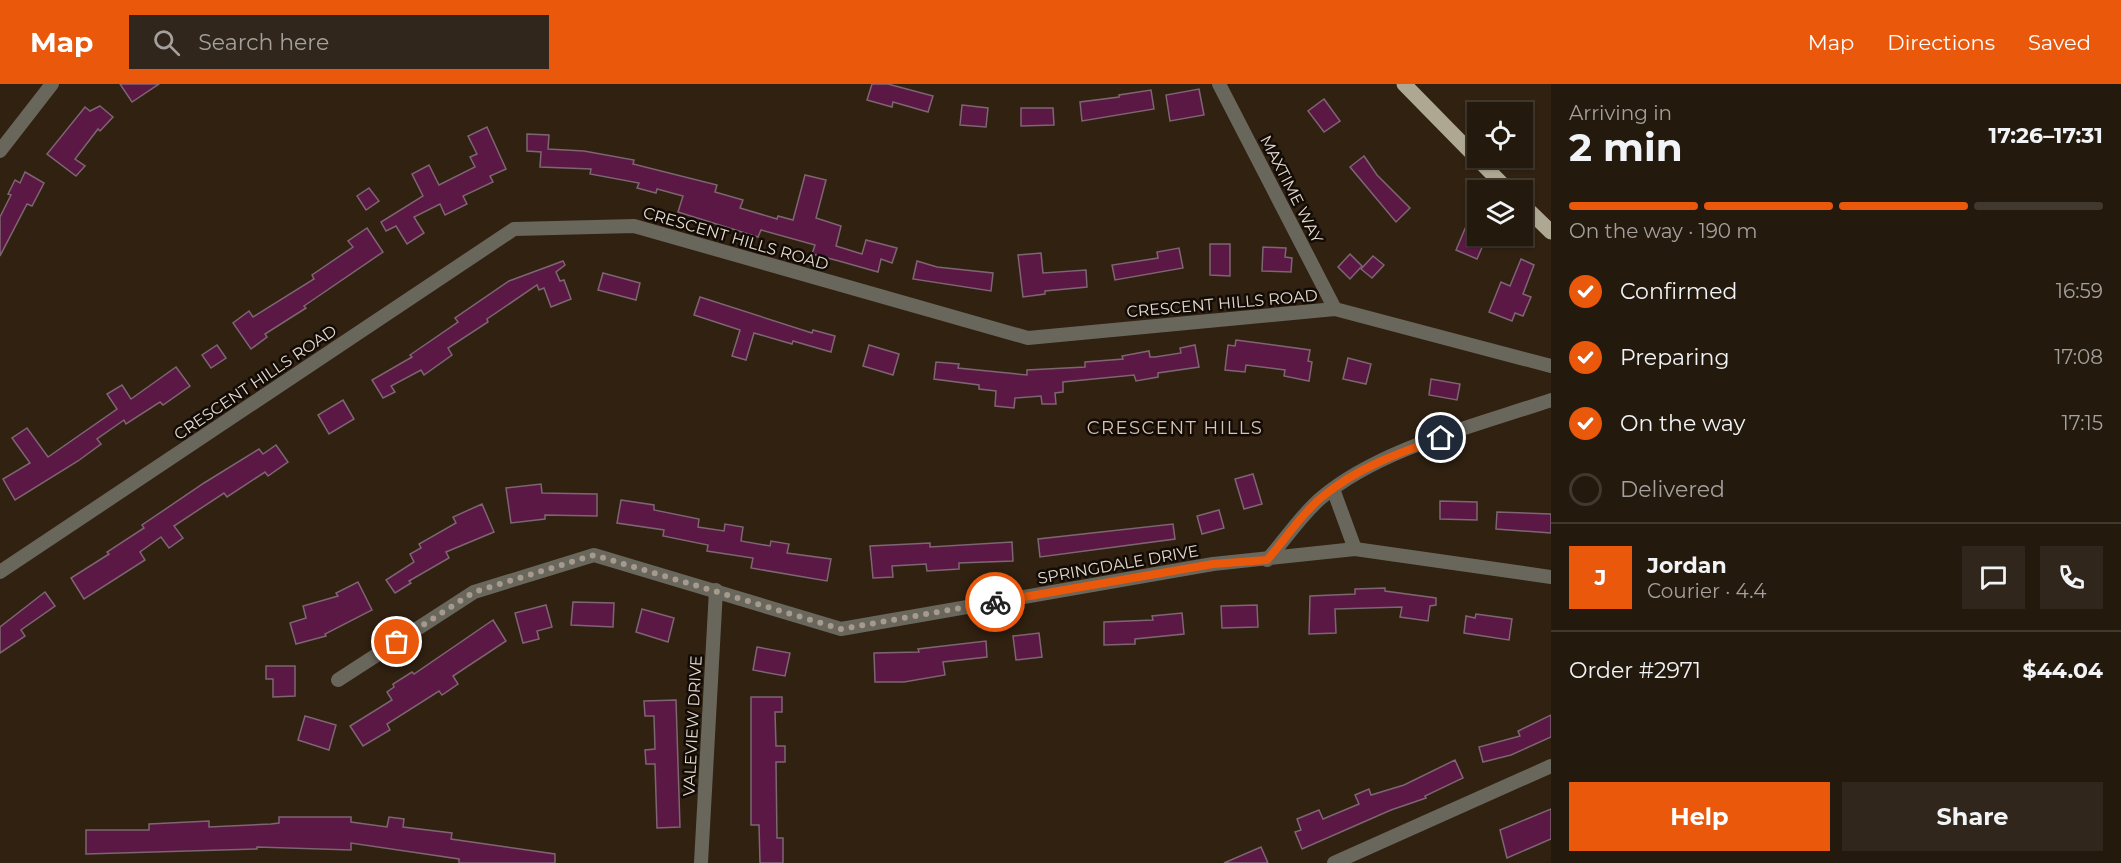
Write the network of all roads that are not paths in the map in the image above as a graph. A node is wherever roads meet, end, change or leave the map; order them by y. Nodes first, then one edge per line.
1 (52, 84) edge
2 (1219, 84) edge
3 (1404, 84) edge
4 (0, 151) edge
5 (1498, 180) edge
6 (1533, 215) edge
7 (1551, 232) edge
8 (1335, 309) junction
9 (1551, 366) edge
10 (1551, 400) edge
11 (1333, 489) junction
12 (1355, 549) junction
13 (1267, 560) junction
14 (0, 573) edge
15 (1551, 578) edge
16 (716, 590) junction
17 (339, 680) dead end
18 (1551, 766) edge
19 (701, 863) edge
20 (1334, 863) edge

1 - 4 street
2 - 8 street, MAXTIME WAY
3 - 5 main road
6 - 7 main road
8 - 9 street, CRESCENT HILLS ROAD
8 - 14 street, CRESCENT HILLS ROAD
10 - 11 street
11 - 12 street
11 - 13 street
12 - 13 street, SPRINGDALE DRIVE
12 - 15 street, SPRINGDALE DRIVE
13 - 16 street, SPRINGDALE DRIVE
16 - 17 street, SPRINGDALE DRIVE
16 - 19 street, VALEVIEW DRIVE
18 - 20 street

